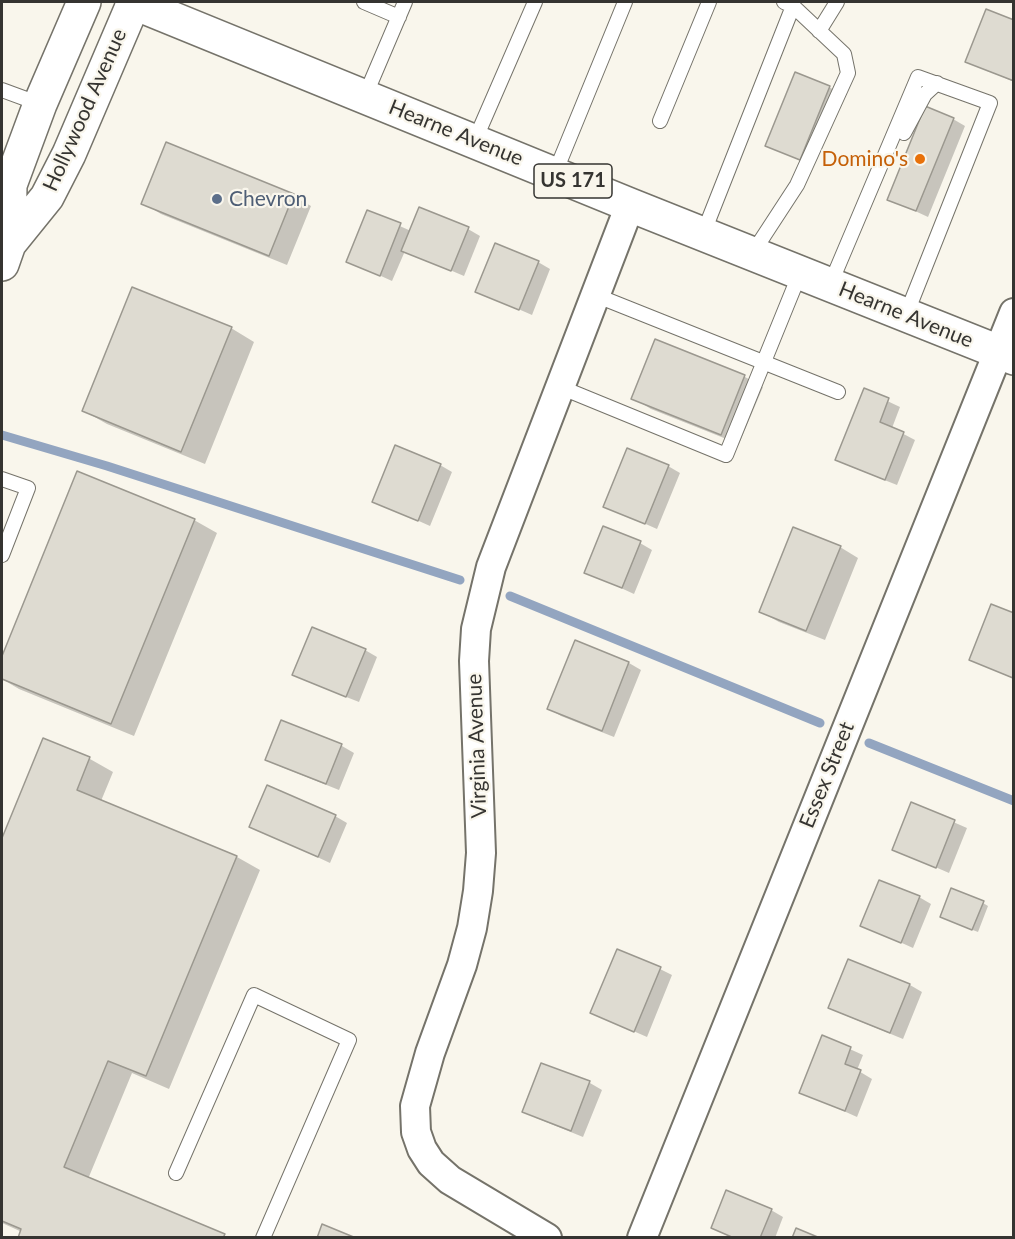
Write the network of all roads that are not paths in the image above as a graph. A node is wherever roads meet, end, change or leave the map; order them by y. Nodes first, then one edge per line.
1 (84, 2) edge
2 (133, 2) edge
3 (364, 2) edge
4 (405, 2) edge
5 (535, 2) edge
6 (625, 2) edge
7 (710, 2) edge
8 (837, 2) edge
9 (788, 4) edge
10 (399, 17) junction
11 (819, 31) junction
12 (2, 90) edge
13 (365, 96) junction
14 (40, 104) junction
15 (660, 121) dead end
16 (475, 140) junction
17 (555, 173) junction
18 (630, 205) junction
19 (703, 234) junction
20 (4, 250) edge
21 (752, 254) junction
22 (800, 273) junction
23 (830, 285) junction
24 (595, 295) junction
25 (1014, 313) edge
26 (906, 315) junction
27 (1006, 355) edge
28 (763, 362) junction
29 (560, 387) junction
30 (838, 392) dead end
31 (2, 479) edge
32 (2, 555) edge
33 (176, 1173) dead end
34 (263, 1238) edge
35 (547, 1238) edge
36 (642, 1238) edge

1 - 14 main road, Hollywood Avenue
2 - 13 main road, Hearne Avenue / US 171
2 - 20 main road, Hollywood Avenue
3 - 10 lane
4 - 10 lane
5 - 16 lane
6 - 17 lane
7 - 15 lane
8 - 11 lane
9 - 11 lane
9 - 19 lane
10 - 13 lane
11 - 21 lane
12 - 14 lane
13 - 16 main road, Hearne Avenue / US 171
14 - 20 main road, Hollywood Avenue
16 - 17 main road, Hearne Avenue / US 171
17 - 18 main road, Hearne Avenue / US 171
18 - 19 main road, Hearne Avenue / US 171
18 - 24 street, Virginia Avenue
19 - 21 main road, Hearne Avenue / US 171
21 - 22 main road, Hearne Avenue / US 171
22 - 23 main road, Hearne Avenue / US 171
22 - 28 lane
23 - 26 main road, Hearne Avenue / US 171
23 - 26 lane
24 - 28 lane
24 - 29 street, Virginia Avenue
25 - 27 street, Essex Street
26 - 27 main road, Hearne Avenue / US 171
27 - 36 street, Essex Street
28 - 29 lane
28 - 30 lane
29 - 35 street, Virginia Avenue
31 - 32 lane
33 - 34 lane

